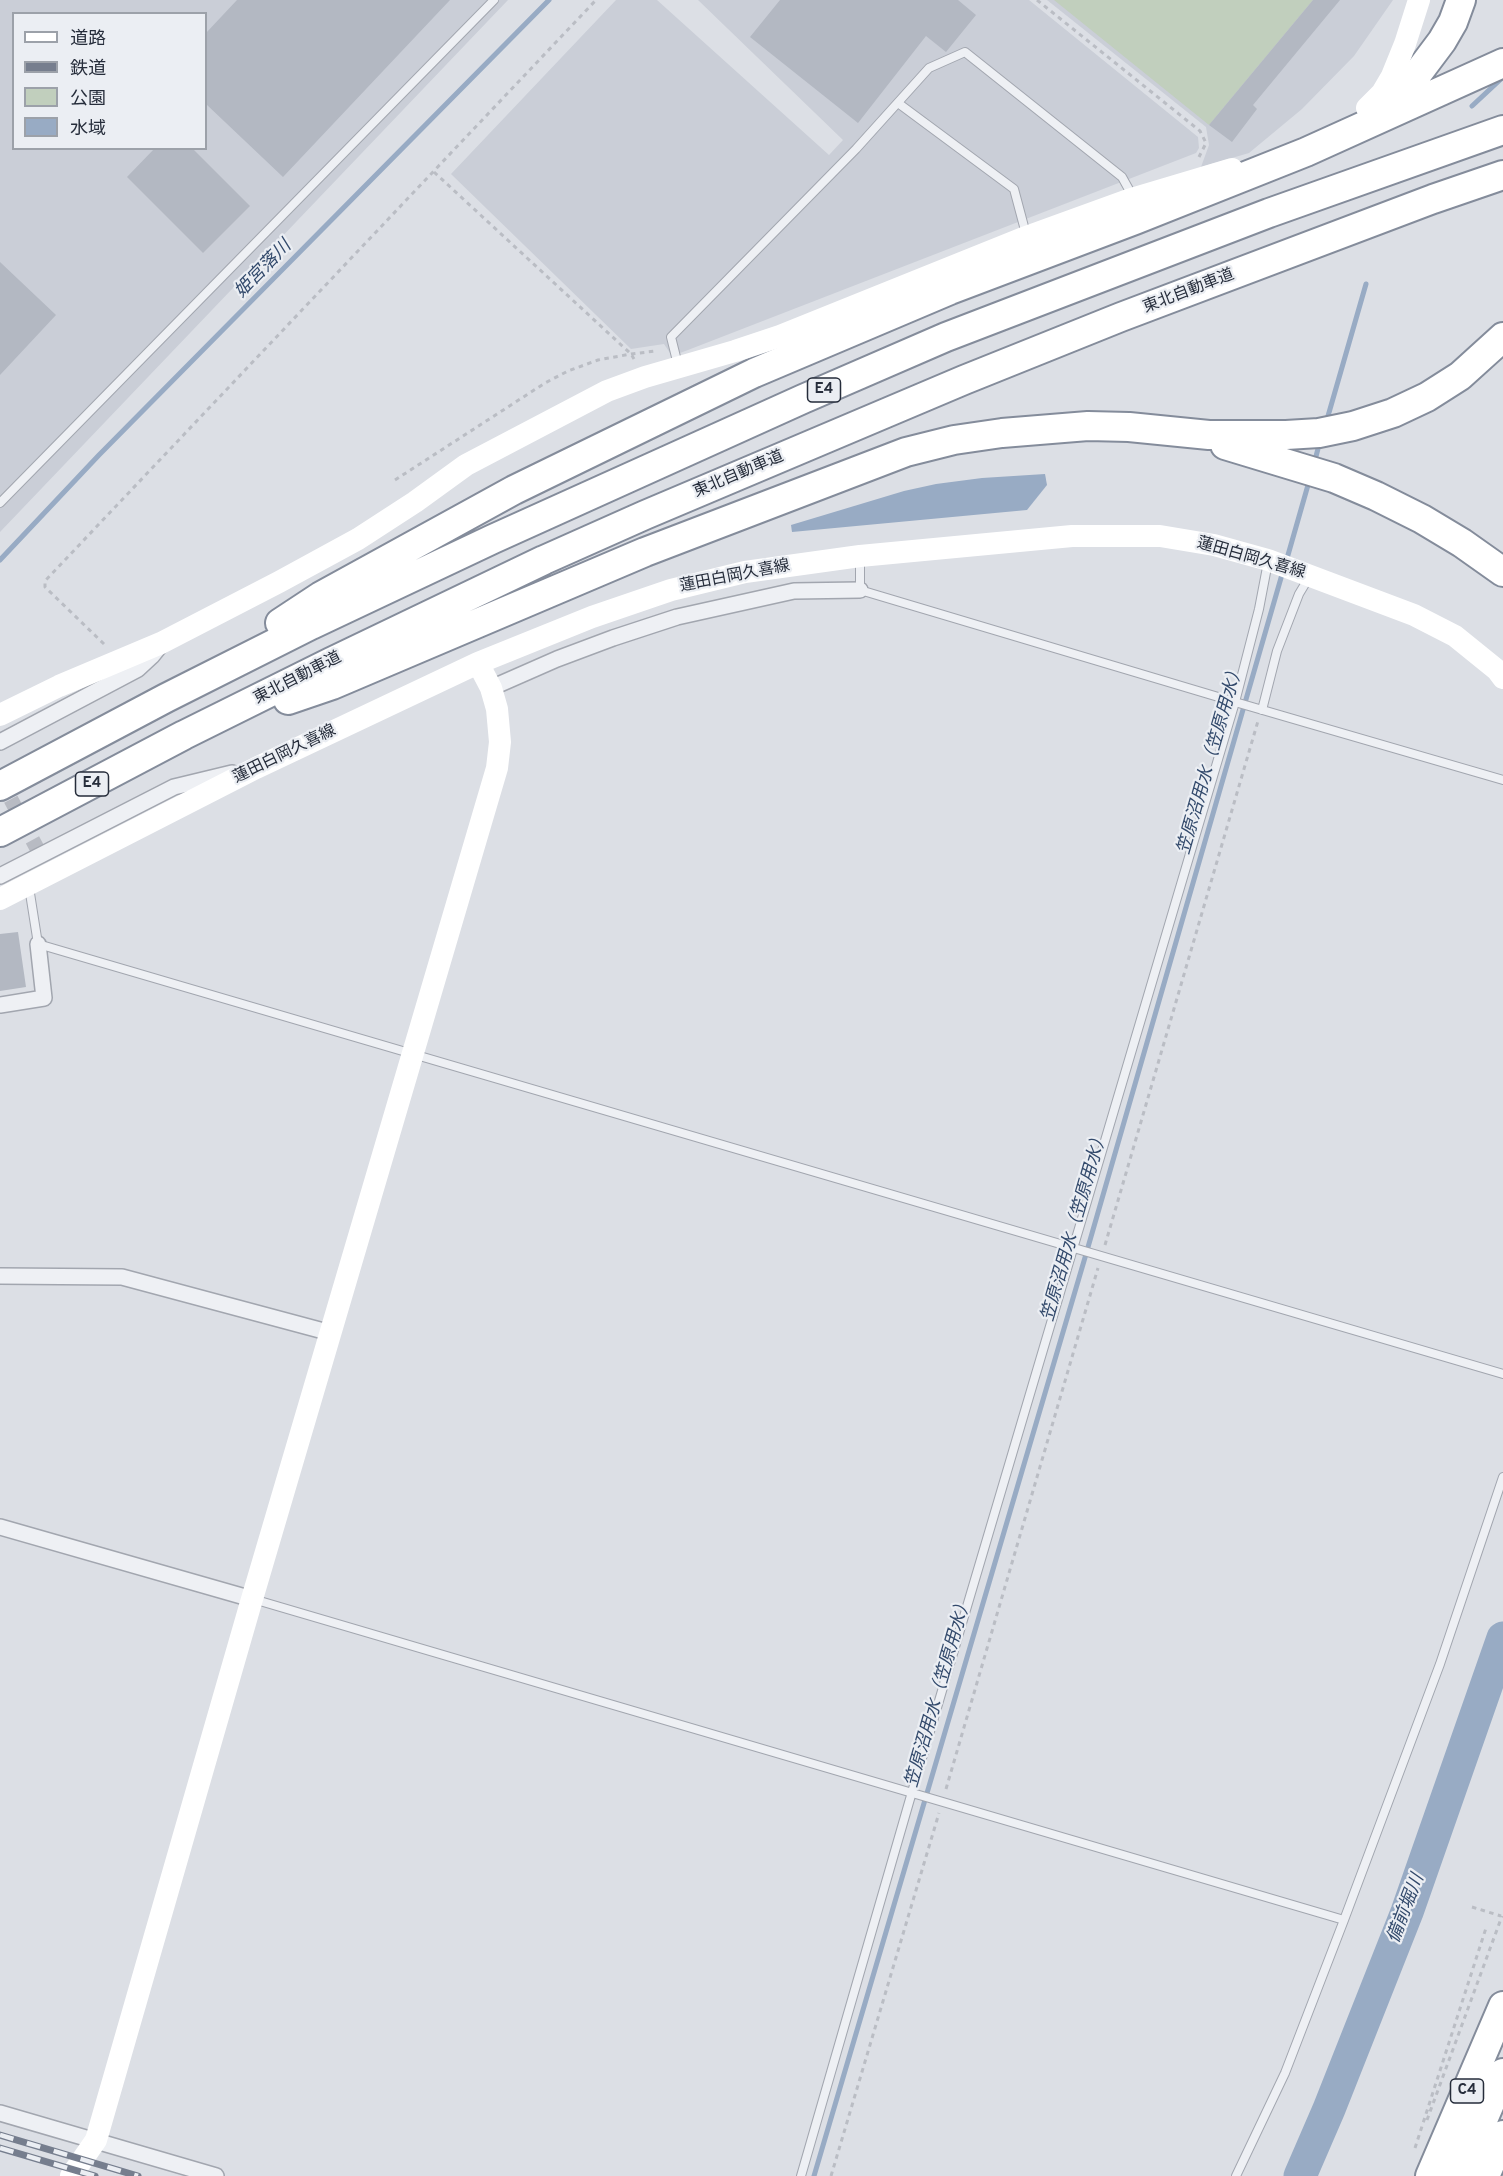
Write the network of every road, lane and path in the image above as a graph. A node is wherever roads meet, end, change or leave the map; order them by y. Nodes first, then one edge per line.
1 (494, 0) edge
2 (596, 0) edge
3 (1037, 0) edge
4 (1419, 0) edge
5 (1461, 0) edge
6 (1503, 63) edge
7 (898, 103) junction
8 (1503, 130) edge
9 (1335, 138) junction
10 (434, 172) junction
11 (1503, 175) edge
12 (1186, 183) junction
13 (1133, 198) junction
14 (1026, 237) junction
15 (1503, 337) edge
16 (663, 350) dead end
17 (631, 354) junction
18 (678, 367) junction
19 (645, 376) junction
20 (1283, 448) junction
21 (395, 480) dead end
22 (0, 503) edge
23 (860, 556) junction
24 (1268, 560) junction
25 (1503, 572) edge
26 (1310, 576) junction
27 (860, 590) junction
28 (161, 644) junction
29 (117, 661) junction
30 (478, 663) junction
31 (1503, 678) edge
32 (490, 688) junction
33 (166, 698) junction
34 (1235, 702) junction
35 (1262, 710) junction
36 (0, 715) edge
37 (184, 735) junction
38 (0, 742) edge
39 (256, 768) junction
40 (1503, 780) edge
41 (0, 786) edge
42 (0, 832) edge
43 (0, 876) edge
44 (29, 885) junction
45 (0, 899) edge
46 (38, 944) junction
47 (0, 1005) edge
48 (411, 1054) junction
49 (1074, 1248) junction
50 (1101, 1255) junction
51 (0, 1276) edge
52 (332, 1334) junction
53 (1503, 1374) edge
54 (1503, 1477) edge
55 (0, 1527) edge
56 (252, 1599) junction
57 (913, 1792) junction
58 (940, 1800) junction
59 (1472, 1907) dead end
60 (1502, 1916) edge
61 (1344, 1920) junction
62 (1486, 1928) dead end
63 (1503, 2006) edge
64 (1503, 2073) edge
65 (0, 2113) edge
66 (1503, 2135) edge
67 (96, 2140) junction
68 (1419, 2161) edge
69 (71, 2176) edge
70 (216, 2176) edge
71 (801, 2176) edge
72 (831, 2176) edge
73 (1236, 2176) edge
74 (1459, 2176) edge
75 (1485, 2176) edge

1 - 22 lane
2 - 10 path
3 - 12 path
4 - 12 street
5 - 9 highway
6 - 9 highway
7 - 13 lane
7 - 14 lane
7 - 18 lane
8 - 33 highway, E4
9 - 33 highway
10 - 17 path
10 - 29 path
11 - 37 highway, 東北自動車道 / E4
12 - 13 street
13 - 14 street
14 - 18 street
15 - 20 highway
16 - 17 path
17 - 19 path
17 - 21 path
18 - 19 street
19 - 28 street
20 - 25 highway
20 - 37 highway
23 - 24 street, 蓮田白岡久喜線
23 - 27 lane
23 - 30 street, 蓮田白岡久喜線
24 - 26 street, 蓮田白岡久喜線
24 - 34 lane
26 - 31 street, 蓮田白岡久喜線
26 - 35 lane
27 - 32 street
27 - 34 lane
28 - 29 street
28 - 38 street
29 - 36 street
30 - 32 street
30 - 39 street, 蓮田白岡久喜線
32 - 48 street
33 - 41 highway, E4
34 - 35 lane
34 - 49 lane
35 - 40 lane
35 - 50 path
37 - 42 highway, 東北自動車道 / E4
39 - 43 street
39 - 44 street, 蓮田白岡久喜線
44 - 45 street, 蓮田白岡久喜線
44 - 46 lane
46 - 47 street
46 - 48 lane
48 - 49 lane
48 - 52 street
49 - 50 lane
49 - 57 lane
50 - 53 lane
50 - 58 path
51 - 52 street
52 - 56 street
54 - 61 lane
55 - 56 street
56 - 57 lane
56 - 67 street
57 - 58 lane
57 - 71 lane
58 - 61 lane
58 - 72 path
59 - 60 path
60 - 68 path
61 - 73 lane
62 - 68 path
63 - 68 highway, C4
64 - 74 highway, C4
65 - 67 street
66 - 75 highway
67 - 69 street
67 - 70 street

